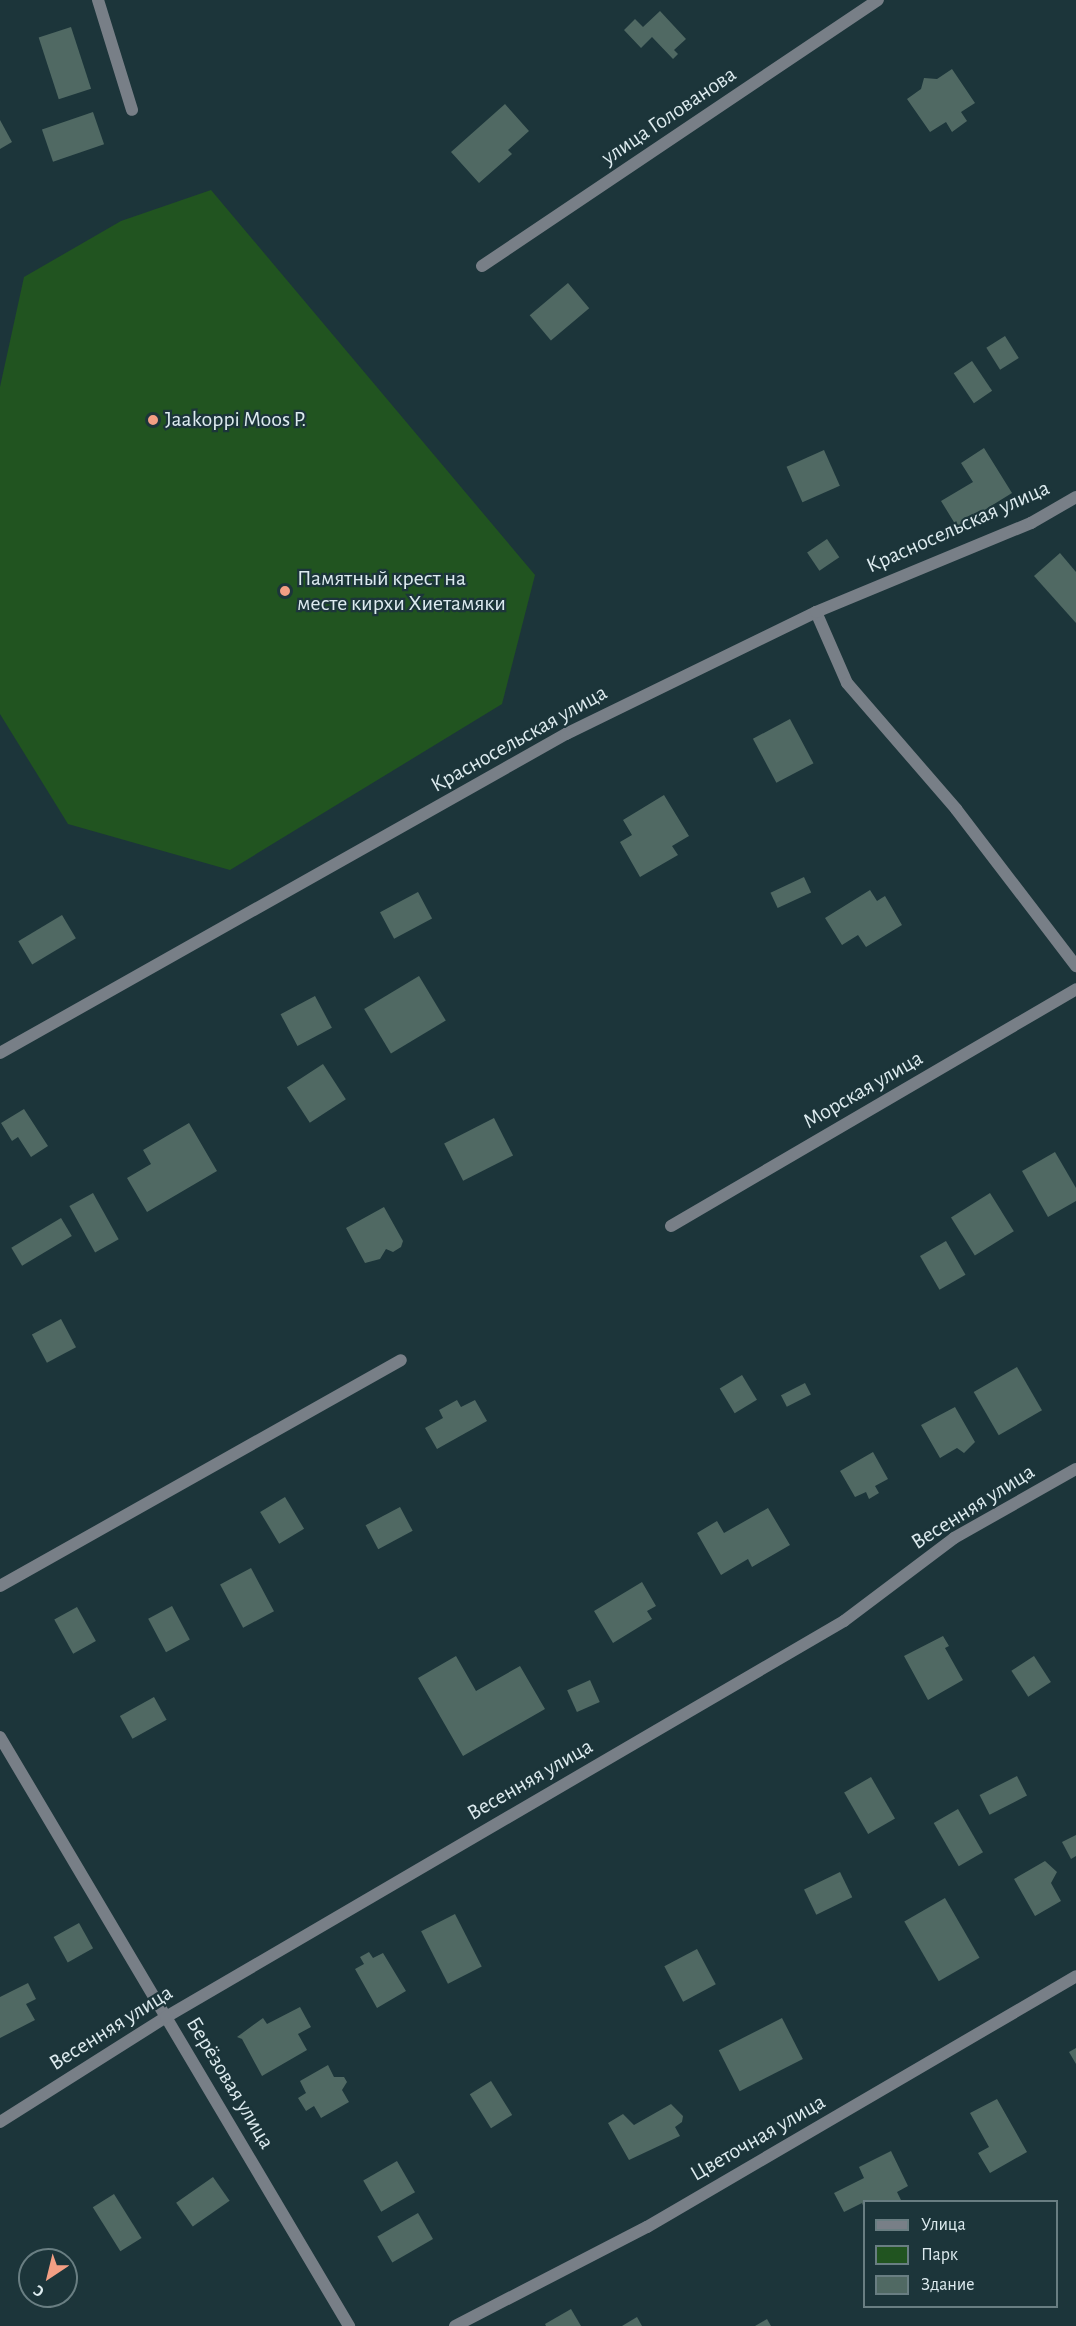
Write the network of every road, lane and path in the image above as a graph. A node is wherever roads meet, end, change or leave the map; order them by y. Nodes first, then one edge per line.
1 (98, 0) edge
2 (878, 0) edge
3 (132, 110) dead end
4 (482, 266) dead end
5 (1076, 497) edge
6 (816, 612) junction
7 (1076, 966) edge
8 (1076, 989) edge
9 (0, 1053) edge
10 (670, 1226) dead end
11 (401, 1360) dead end
12 (1076, 1469) edge
13 (0, 1586) edge
14 (0, 1737) edge
15 (1076, 1976) edge
16 (166, 2017) junction
17 (0, 2122) edge
18 (349, 2326) edge
19 (455, 2326) edge

1 - 3 street
2 - 4 street, улица Голованова
5 - 6 street, Красносельская улица
6 - 7 street
6 - 9 street, Красносельская улица
8 - 10 street, Морская улица
11 - 13 street
12 - 16 street, Весенняя улица
14 - 16 street, Берёзовая улица
15 - 19 street, Цветочная улица
16 - 17 street, Весенняя улица
16 - 18 street, Берёзовая улица

